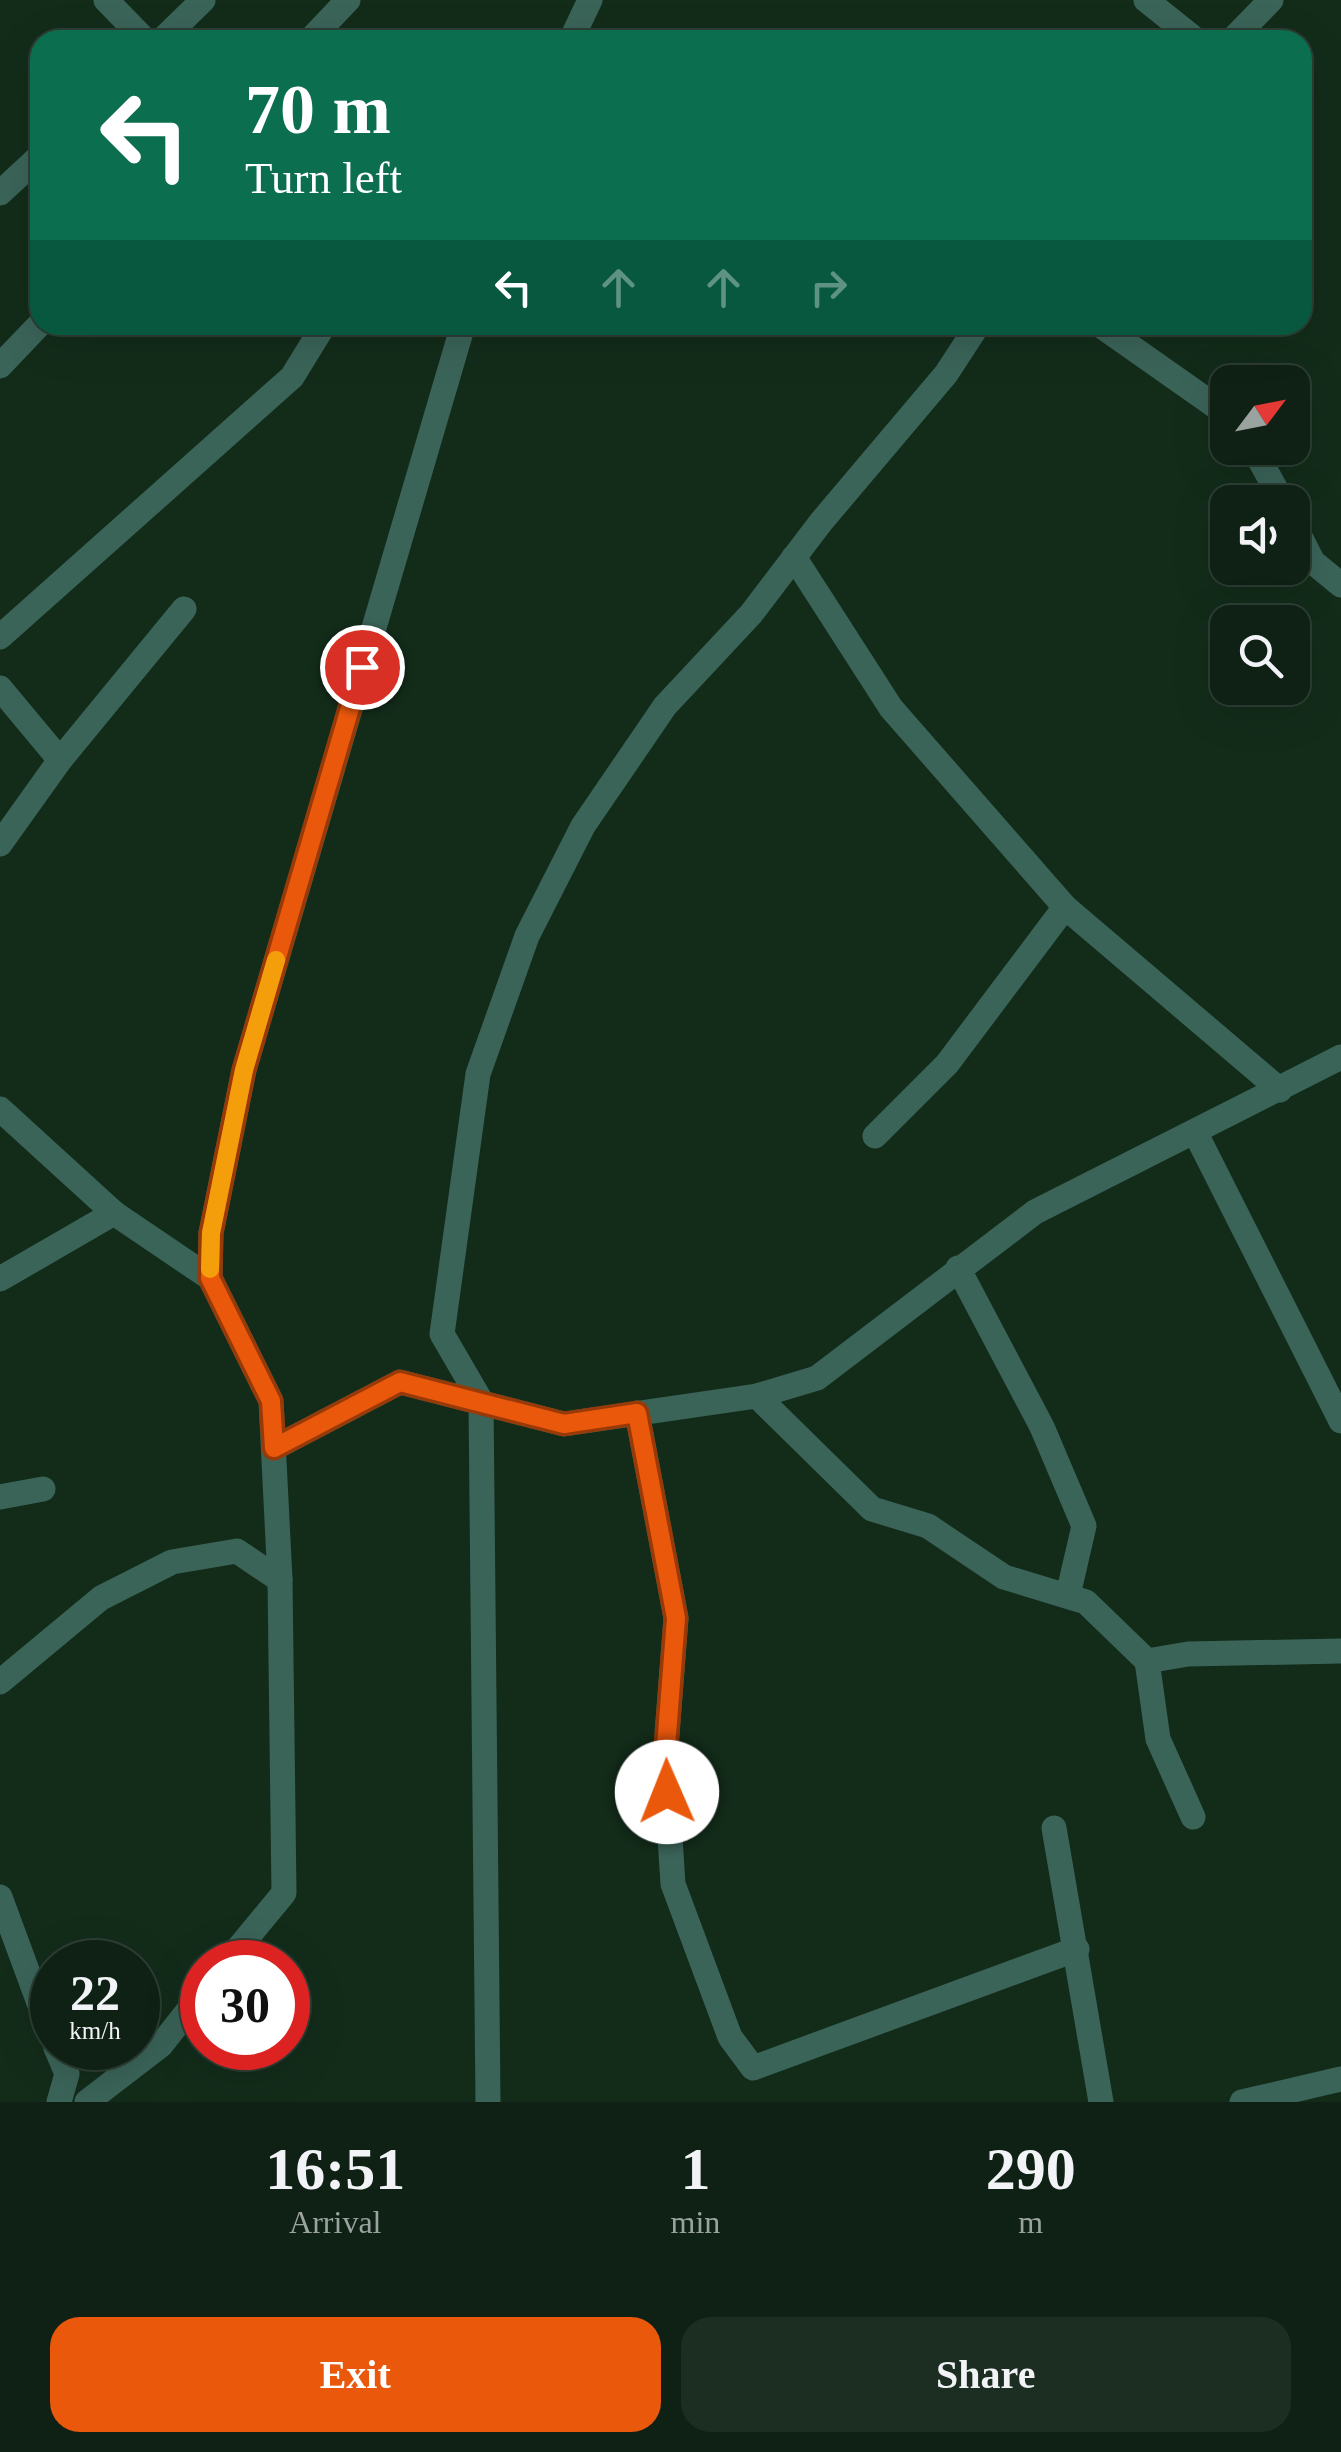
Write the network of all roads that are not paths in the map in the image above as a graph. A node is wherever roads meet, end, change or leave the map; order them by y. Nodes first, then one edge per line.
1 (106, 0) edge
2 (203, 0) edge
3 (348, 0) edge
4 (590, 0) edge
5 (1146, 0) edge
6 (1271, 0) edge
7 (134, 30) edge
8 (172, 30) edge
9 (320, 30) edge
10 (576, 30) edge
11 (1184, 30) edge
12 (1242, 30) edge
13 (30, 165) edge
14 (0, 193) edge
15 (30, 334) edge
16 (318, 335) edge
17 (460, 335) edge
18 (971, 335) edge
19 (1114, 335) edge
20 (0, 366) edge
21 (1210, 402) edge
22 (1310, 556) edge
23 (794, 557) junction
24 (1341, 585) edge
25 (184, 608) dead end
26 (0, 637) edge
27 (0, 688) edge
28 (60, 760) junction
29 (0, 844) edge
30 (1065, 906) junction
31 (1341, 1056) edge
32 (1280, 1090) junction
33 (0, 1109) edge
34 (1195, 1132) junction
35 (875, 1136) dead end
36 (114, 1213) junction
37 (958, 1268) junction
38 (210, 1278) junction
39 (0, 1279) edge
40 (757, 1396) junction
41 (481, 1401) junction
42 (637, 1413) junction
43 (1341, 1420) edge
44 (274, 1448) junction
45 (43, 1489) dead end
46 (0, 1497) edge
47 (280, 1580) junction
48 (1068, 1596) junction
49 (1341, 1651) edge
50 (1148, 1661) junction
51 (0, 1682) edge
52 (1193, 1818) dead end
53 (1054, 1828) dead end
54 (0, 1897) edge
55 (246, 1940) edge
56 (1077, 1949) junction
57 (30, 1978) edge
58 (180, 2021) edge
59 (64, 2070) edge
60 (1341, 2079) edge
61 (59, 2102) edge
62 (87, 2102) edge
63 (488, 2102) edge
64 (1102, 2102) edge
65 (1242, 2102) edge

1 - 7 street
2 - 8 street
3 - 9 street
4 - 10 street
5 - 11 street
6 - 12 street
13 - 14 street
15 - 20 street
16 - 26 street
17 - 38 street
18 - 23 street
19 - 21 street
22 - 24 street
23 - 30 street
23 - 41 street
25 - 28 street
27 - 28 street
28 - 29 street
30 - 32 street
30 - 35 street
31 - 32 street
32 - 34 street
33 - 36 street
34 - 37 street
34 - 43 street
36 - 38 street
36 - 39 street
37 - 40 street
37 - 48 street
38 - 44 street
40 - 42 street
40 - 48 street
41 - 42 street
41 - 44 street
41 - 63 street
42 - 56 street
44 - 47 street
45 - 46 street
47 - 51 street
47 - 55 street
48 - 50 street
49 - 50 street
50 - 52 street
53 - 56 street
54 - 57 street
56 - 64 street
58 - 62 street
59 - 61 street
60 - 65 street

